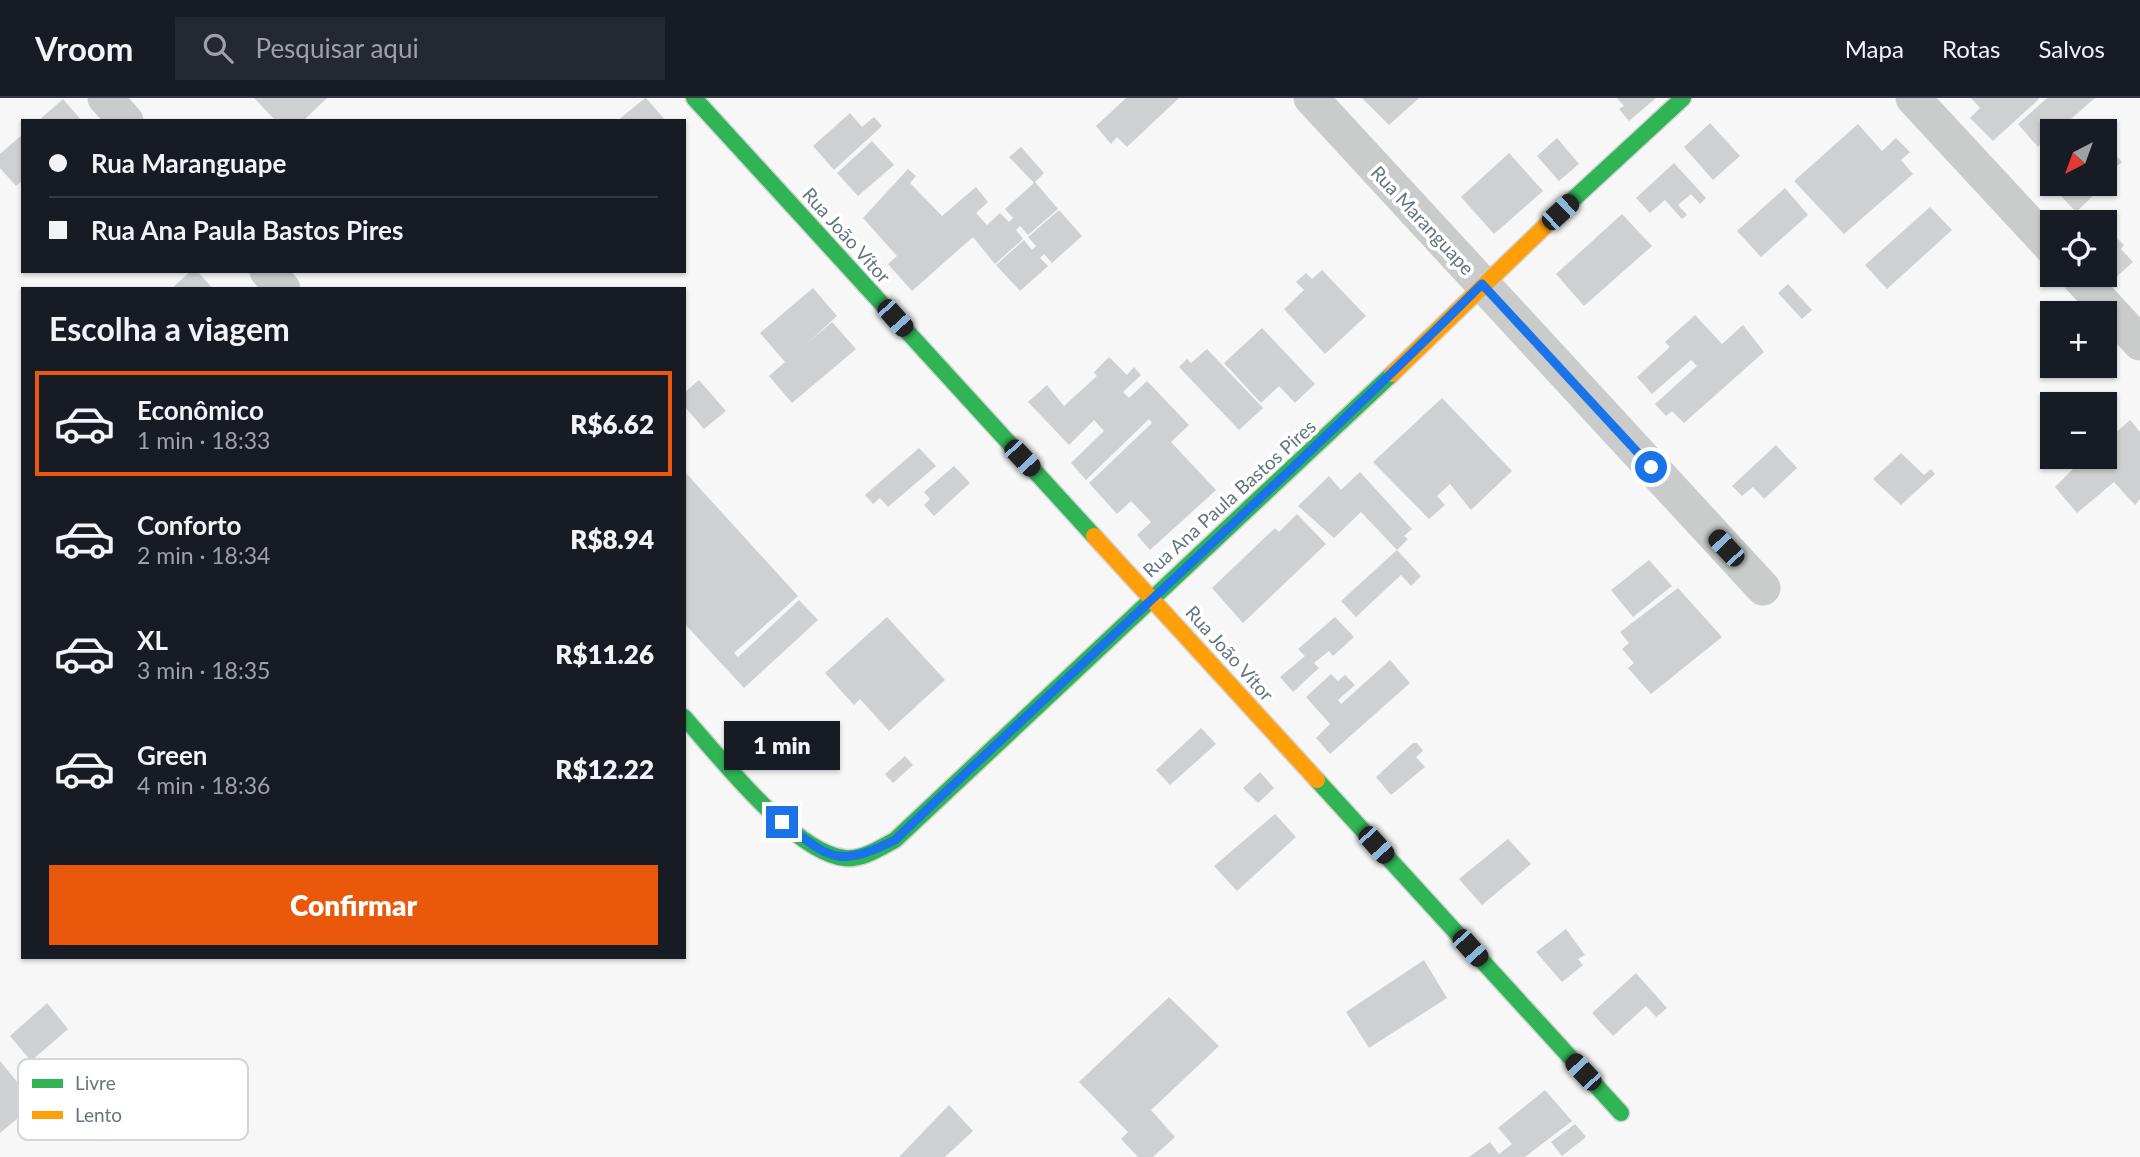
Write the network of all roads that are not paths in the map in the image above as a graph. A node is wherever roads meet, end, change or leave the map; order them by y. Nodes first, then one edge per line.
1 (105, 98) edge
2 (694, 98) edge
3 (1311, 98) edge
4 (1684, 98) edge
5 (1913, 98) edge
6 (124, 119) edge
7 (2040, 235) edge
8 (269, 273) edge
9 (1482, 284) junction
10 (281, 287) edge
11 (2088, 287) edge
12 (2140, 343) edge
13 (1763, 588) dead end
14 (1150, 598) junction
15 (686, 720) edge
16 (1621, 1113) dead end

1 - 6 street
2 - 14 street, Rua João Vítor
3 - 9 street, Rua Maranguape
4 - 9 street, Rua Ana Paula Bastos Pires
5 - 7 street
8 - 10 street
9 - 13 street, Rua Maranguape
9 - 14 street, Rua Ana Paula Bastos Pires
11 - 12 street
14 - 15 street, Rua Ana Paula Bastos Pires
14 - 16 street, Rua João Vítor

